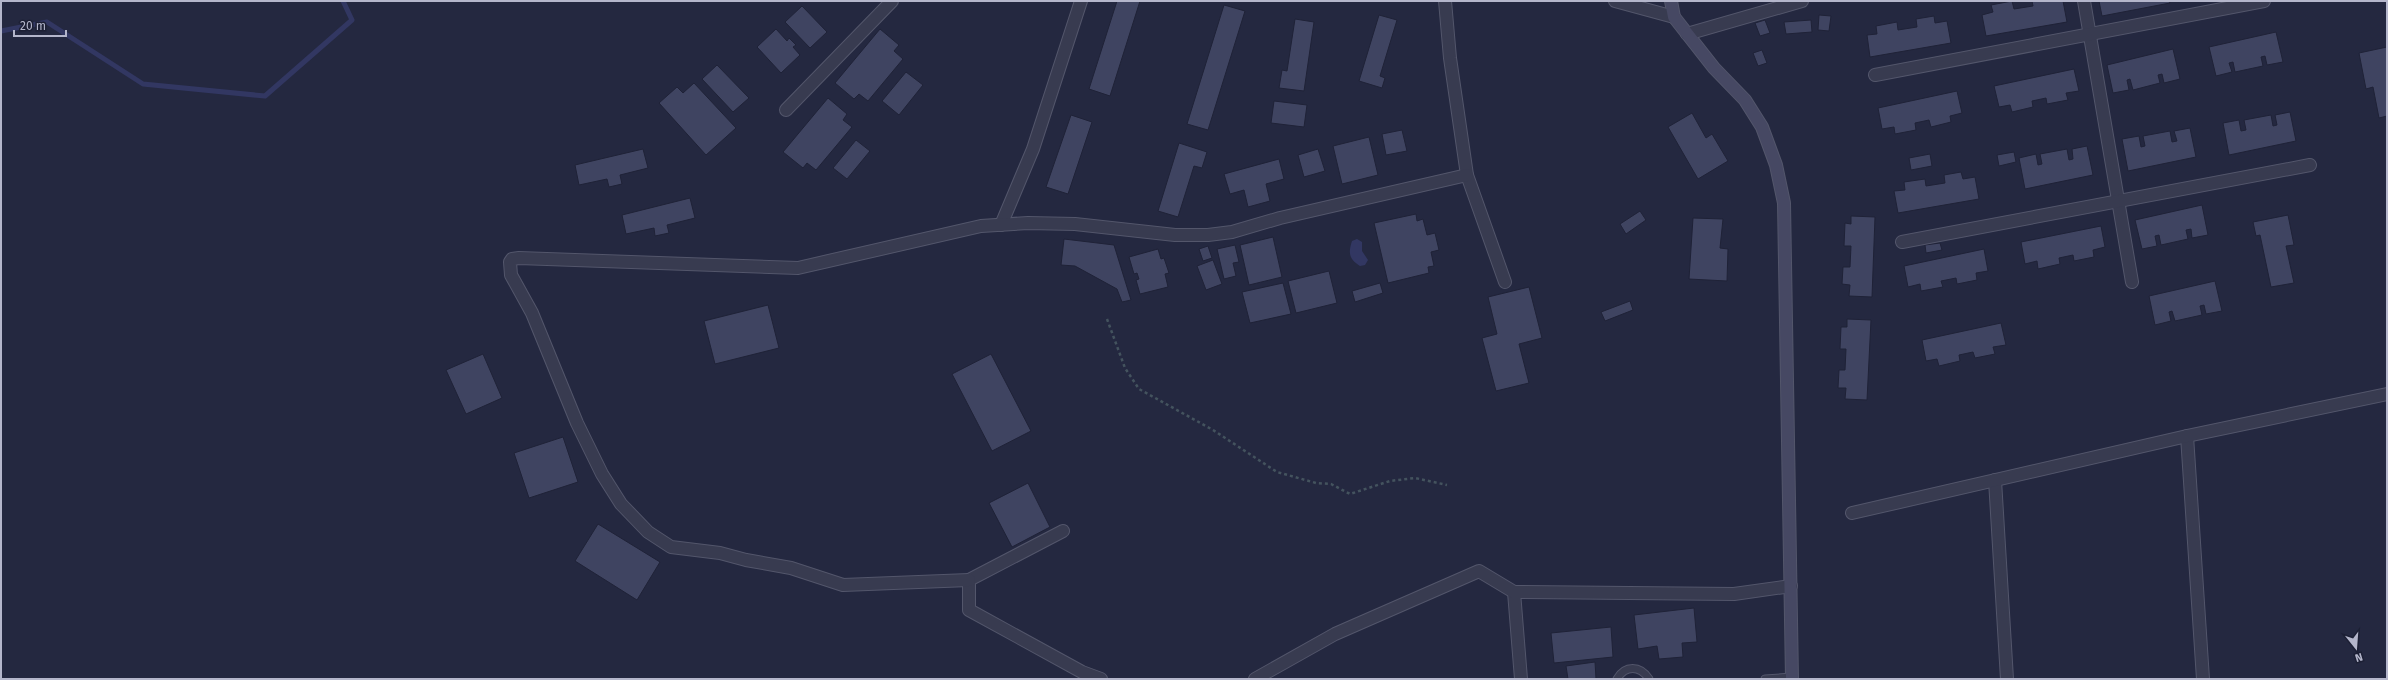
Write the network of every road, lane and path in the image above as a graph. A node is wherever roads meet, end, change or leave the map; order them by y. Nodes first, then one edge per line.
1 (892, 1) edge
2 (1081, 1) edge
3 (1446, 1) edge
4 (1614, 1) edge
5 (1671, 1) edge
6 (1802, 1) edge
7 (2084, 1) edge
8 (2264, 1) edge
9 (1674, 17) junction
10 (1687, 34) junction
11 (2090, 35) junction
12 (1875, 75) dead end
13 (786, 110) dead end
14 (2310, 165) dead end
15 (1467, 175) junction
16 (2118, 201) junction
17 (1001, 225) junction
18 (1902, 242) dead end
19 (1505, 282) dead end
20 (2132, 282) dead end
21 (1107, 319) dead end
22 (2387, 394) edge
23 (2387, 398) edge
24 (2187, 436) junction
25 (1995, 480) junction
26 (1447, 485) dead end
27 (1852, 513) dead end
28 (1063, 531) dead end
29 (969, 580) junction
30 (1791, 586) junction
31 (1514, 592) junction
32 (1792, 678) edge
33 (1102, 679) edge
34 (1255, 679) edge
35 (1522, 679) edge
36 (1617, 679) edge
37 (1649, 679) edge
38 (1765, 679) edge
39 (2007, 679) edge
40 (2203, 679) edge

1 - 13 street
2 - 17 street
3 - 15 street
4 - 9 street
5 - 9 main road
6 - 10 street
7 - 11 street
8 - 11 street
9 - 10 main road
10 - 30 main road
11 - 12 street
11 - 16 street
14 - 16 street
15 - 17 street
15 - 19 street
16 - 18 street
16 - 20 street
17 - 29 street
21 - 26 path
22 - 23 street
22 - 24 street
24 - 25 street
24 - 40 street
25 - 27 street
25 - 39 street
28 - 29 street
29 - 33 street
30 - 31 street
30 - 32 main road
31 - 34 street
31 - 35 street
32 - 38 lane
36 - 37 lane

